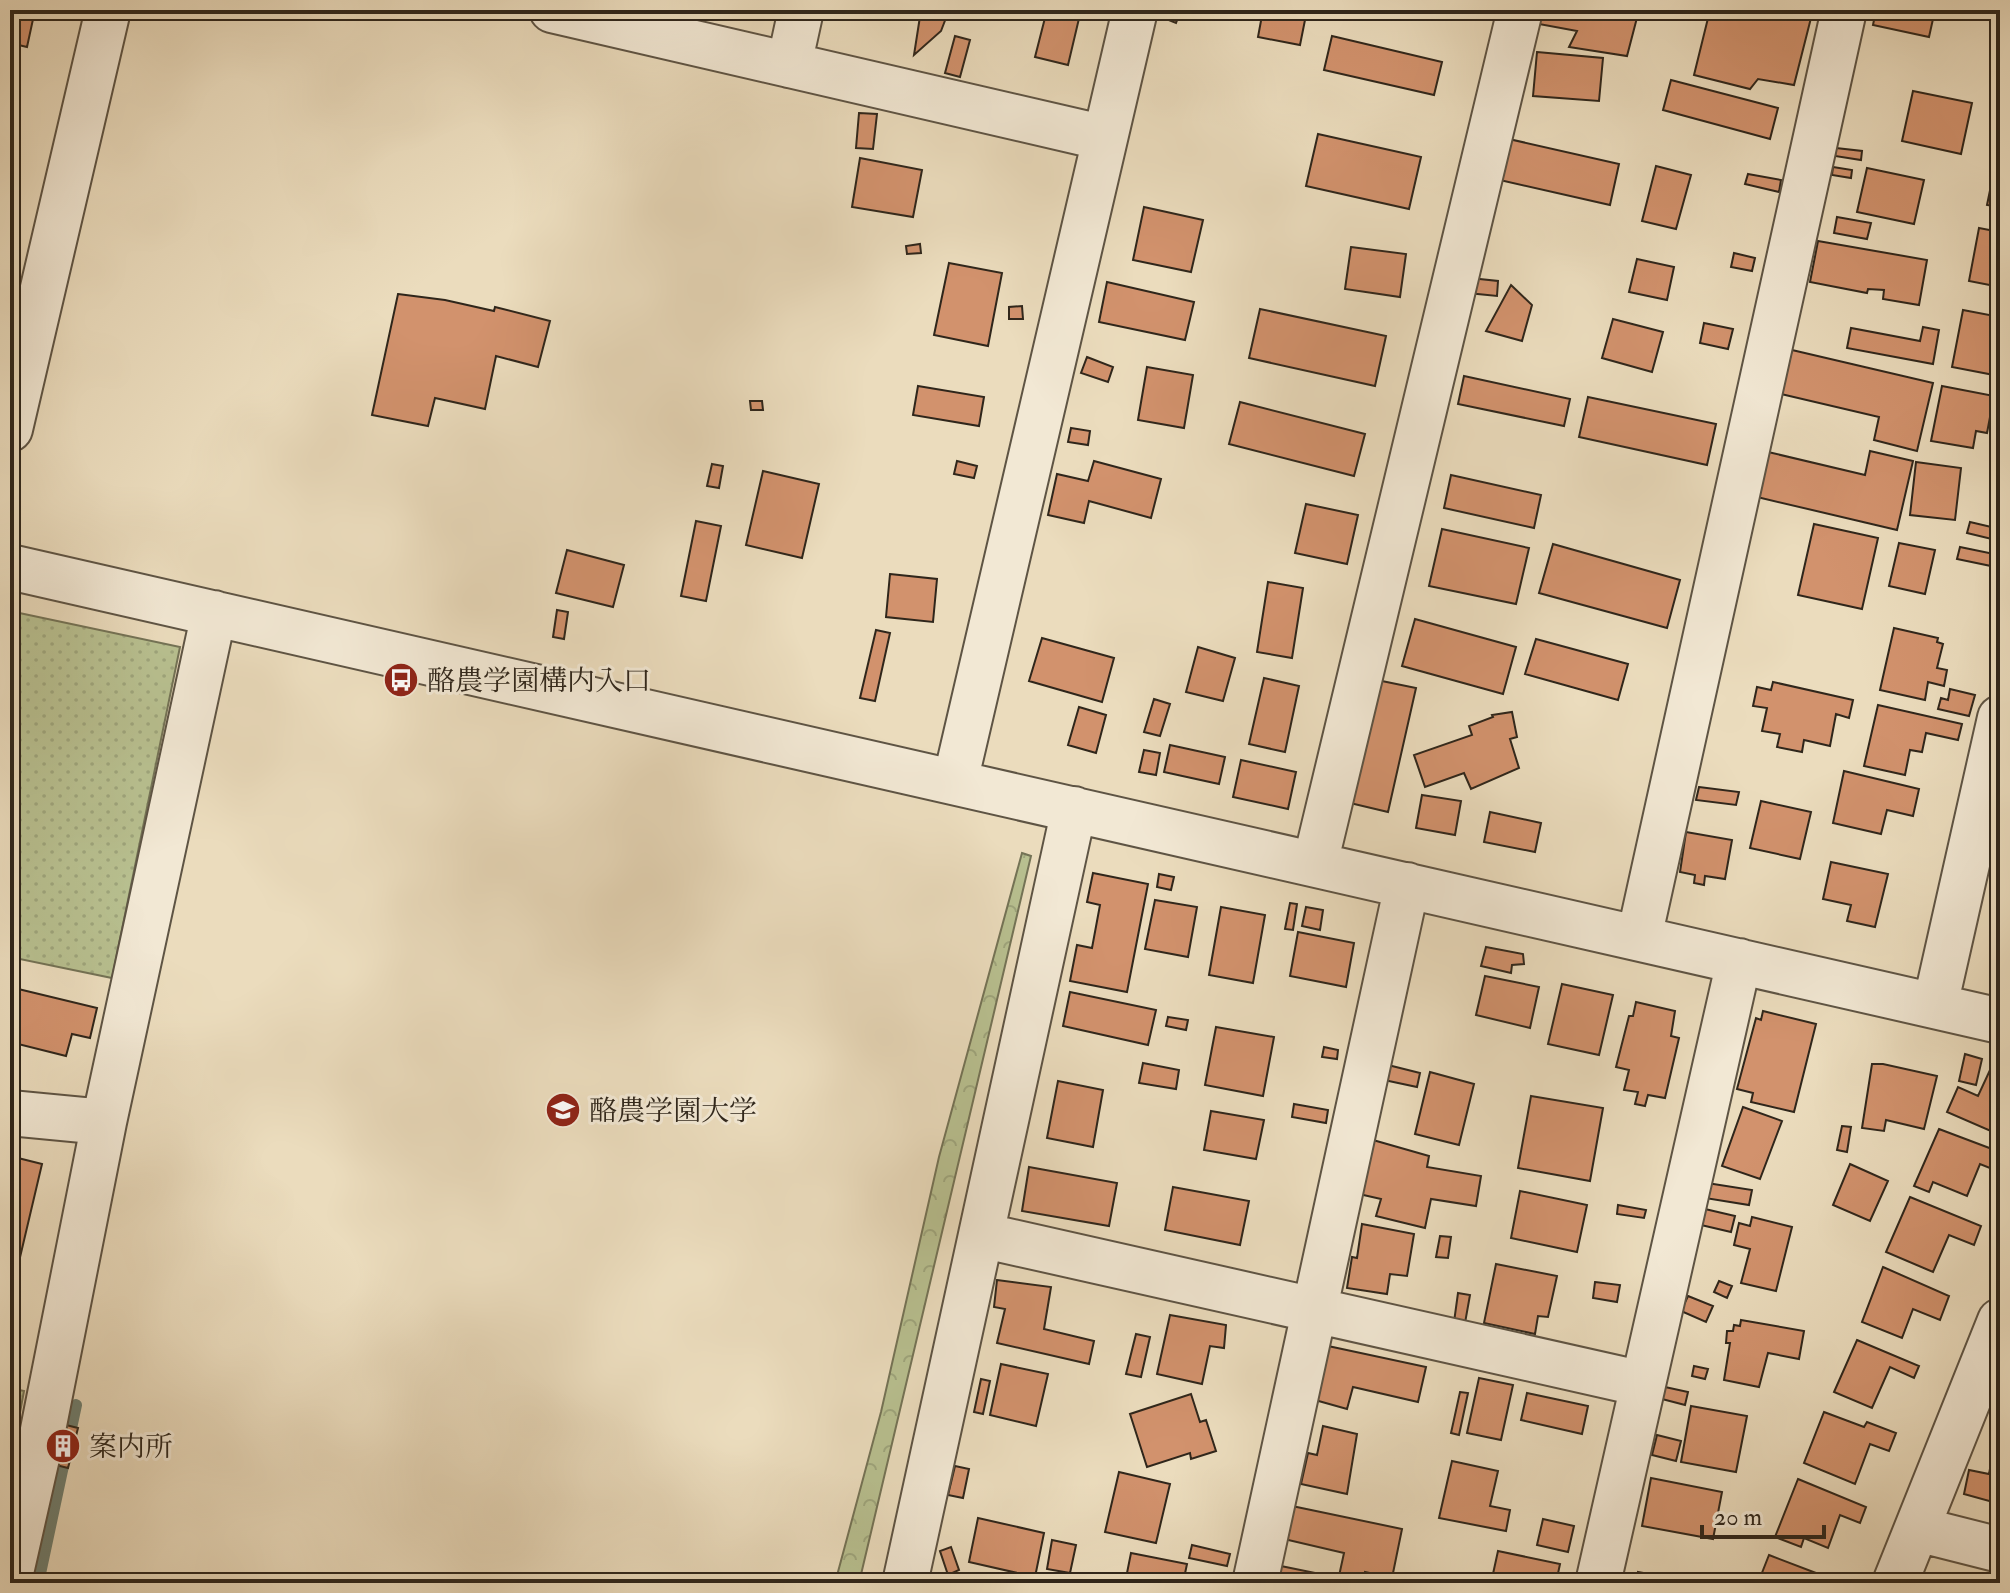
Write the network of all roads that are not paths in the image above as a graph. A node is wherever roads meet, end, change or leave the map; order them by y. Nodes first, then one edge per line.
1 (108, 10) edge
2 (552, 10) edge
3 (801, 10) edge
4 (1135, 10) edge
5 (1520, 10) edge
6 (1844, 10) edge
7 (789, 65) junction
8 (1105, 138) junction
9 (10, 429) edge
10 (10, 567) edge
11 (214, 613) junction
12 (1999, 724) edge
13 (955, 782) junction
14 (1074, 809) junction
15 (1315, 864) junction
16 (1407, 885) junction
17 (1639, 938) junction
18 (1739, 961) junction
19 (1935, 1006) junction
20 (2000, 1021) edge
21 (10, 1113) edge
22 (104, 1122) junction
23 (981, 1235) junction
24 (1315, 1309) junction
25 (2000, 1321) edge
26 (1643, 1384) junction
27 (1917, 1529) junction
28 (2000, 1550) edge
29 (10, 1577) edge
30 (905, 1583) edge
31 (1255, 1583) edge
32 (1598, 1583) edge
33 (1895, 1583) edge

1 - 9 street
2 - 7 street
3 - 7 street
4 - 8 street
5 - 15 street
6 - 17 street
7 - 8 street
8 - 13 street
10 - 11 street
11 - 13 street
11 - 22 street
12 - 19 street
13 - 14 street
14 - 15 street
14 - 23 street
15 - 16 street
16 - 17 street
16 - 24 street
17 - 18 street
18 - 19 street
18 - 26 street
19 - 20 street
21 - 22 street
22 - 29 street
23 - 24 street
23 - 30 street
24 - 26 street
24 - 31 street
25 - 27 street
26 - 32 street
27 - 28 street
27 - 33 street

